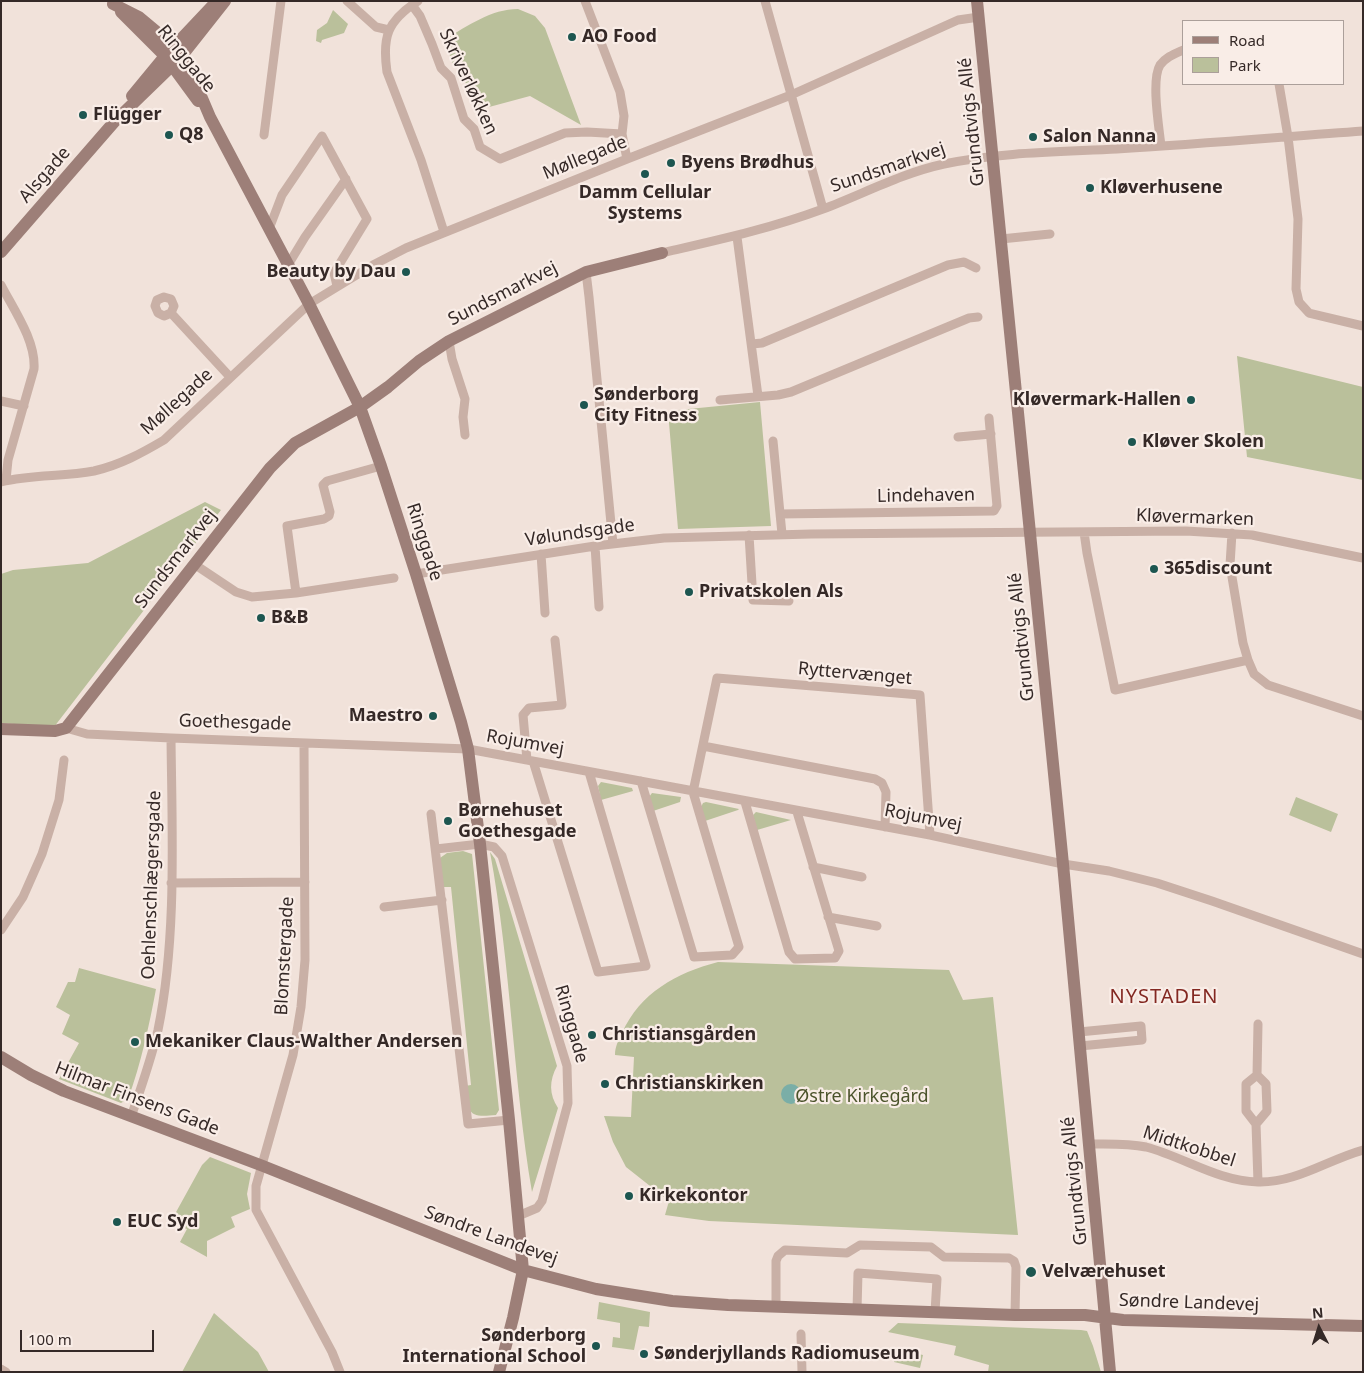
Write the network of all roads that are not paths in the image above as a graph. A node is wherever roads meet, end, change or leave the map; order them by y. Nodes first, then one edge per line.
1 (217, 1) edge
2 (225, 1) edge
3 (281, 1) edge
4 (347, 1) edge
5 (585, 1) edge
6 (765, 1) edge
7 (977, 1) edge
8 (112, 2) edge
9 (415, 3) edge
10 (979, 17) junction
11 (389, 30) junction
12 (1182, 50) edge
13 (168, 52) junction
14 (176, 62) junction
15 (1279, 85) edge
16 (791, 95) junction
17 (115, 121) junction
18 (1363, 131) edge
19 (622, 134) junction
20 (264, 135) dead end
21 (1288, 137) junction
22 (1160, 146) junction
23 (993, 156) junction
24 (627, 159) junction
25 (346, 179) junction
26 (823, 209) junction
27 (269, 229) junction
28 (444, 232) junction
29 (1050, 234) dead end
30 (737, 236) junction
31 (1002, 239) junction
32 (1, 252) edge
33 (662, 253) joint
34 (288, 265) junction
35 (976, 268) dead end
36 (586, 272) junction
37 (1, 285) edge
38 (337, 286) junction
39 (309, 304) junction
40 (171, 314) dead end
41 (978, 317) dead end
42 (1363, 326) edge
43 (449, 341) junction
44 (752, 344) junction
45 (230, 377) junction
46 (758, 396) junction
47 (720, 400) dead end
48 (1, 401) edge
49 (24, 406) junction
50 (360, 407) junction
51 (989, 418) dead end
52 (991, 434) junction
53 (465, 435) dead end
54 (958, 437) dead end
55 (773, 441) dead end
56 (381, 466) junction
57 (4, 481) edge
58 (780, 514) junction
59 (1030, 532) junction
60 (1084, 532) junction
61 (1232, 533) junction
62 (782, 534) junction
63 (749, 535) junction
64 (613, 544) junction
65 (595, 546) junction
66 (541, 554) junction
67 (1363, 558) edge
68 (194, 564) junction
69 (416, 574) junction
70 (394, 578) dead end
71 (296, 593) junction
72 (789, 601) dead end
73 (599, 607) dead end
74 (545, 613) dead end
75 (556, 640) dead end
76 (1248, 660) junction
77 (1363, 716) edge
78 (66, 728) junction
79 (1, 729) edge
80 (172, 738) junction
81 (304, 743) junction
82 (703, 746) junction
83 (468, 749) junction
84 (64, 760) dead end
85 (530, 760) junction
86 (589, 772) junction
87 (641, 781) junction
88 (693, 792) junction
89 (745, 802) junction
90 (797, 812) junction
91 (431, 814) dead end
92 (885, 827) junction
93 (930, 835) junction
94 (480, 844) junction
95 (436, 849) junction
96 (1063, 864) junction
97 (813, 867) junction
98 (862, 877) dead end
99 (305, 882) junction
100 (171, 883) junction
101 (442, 900) junction
102 (384, 907) dead end
103 (828, 917) junction
104 (877, 926) dead end
105 (1, 930) edge
106 (1363, 954) edge
107 (1258, 1024) dead end
108 (1079, 1032) junction
109 (1080, 1046) junction
110 (1, 1057) edge
111 (1256, 1075) junction
112 (131, 1117) junction
113 (509, 1120) junction
114 (1256, 1124) junction
115 (1089, 1144) junction
116 (1363, 1150) edge
117 (263, 1166) junction
118 (1258, 1182) junction
119 (518, 1216) junction
120 (523, 1270) junction
121 (776, 1307) junction
122 (857, 1310) junction
123 (935, 1312) junction
124 (1015, 1315) junction
125 (1105, 1318) junction
126 (1363, 1326) edge
127 (801, 1334) dead end
128 (1, 1369) edge
129 (6, 1372) edge
130 (340, 1372) edge
131 (499, 1372) edge
132 (802, 1372) edge
133 (1110, 1372) edge

1 - 13 street, Alsgade
2 - 14 street, Alsgade
3 - 20 street
4 - 11 street
5 - 19 street
6 - 16 street
7 - 10 street, Grundtvigs Allé
8 - 13 street, Ringgade
9 - 11 street
9 - 19 street, Skriverløkken
10 - 16 street, Møllegade
10 - 23 street, Grundtvigs Allé
11 - 28 street
12 - 22 street
13 - 14 street, Ringgade
13 - 17 street, Alsgade
14 - 17 street, Alsgade
14 - 27 street, Ringgade
15 - 21 street
16 - 24 street, Møllegade
16 - 26 street
17 - 32 street, Alsgade
18 - 21 street, Sundsmarkvej
19 - 24 street
21 - 22 street, Sundsmarkvej
21 - 42 street
22 - 23 street, Sundsmarkvej
23 - 26 street, Sundsmarkvej
23 - 31 street, Grundtvigs Allé
24 - 28 street, Møllegade
25 - 27 street
25 - 34 street
25 - 38 street
26 - 30 street, Sundsmarkvej
27 - 34 street, Ringgade
28 - 38 street, Møllegade
29 - 31 street
30 - 33 street, Sundsmarkvej
30 - 44 street
31 - 59 street, Grundtvigs Allé
33 - 36 street, Sundsmarkvej
34 - 39 street, Ringgade
35 - 44 street
36 - 43 street, Sundsmarkvej
36 - 64 street
37 - 49 street
38 - 39 street, Møllegade
39 - 45 street, Møllegade
39 - 50 street, Ringgade
40 - 45 street, Møllegade
41 - 46 street
43 - 50 street, Sundsmarkvej
43 - 53 street, Sundsmarkvej
44 - 46 street
45 - 57 street, Møllegade
46 - 47 street
48 - 49 street
49 - 57 street
50 - 56 street, Ringgade
50 - 68 street, Sundsmarkvej
51 - 52 street, Lindehaven
52 - 54 street
52 - 58 street, Lindehaven
55 - 58 street
56 - 69 street, Ringgade
56 - 71 street
58 - 62 street
59 - 60 street, Kløvermarken
59 - 62 street, Vølundsgade
59 - 96 street, Grundtvigs Allé
60 - 61 street, Kløvermarken
60 - 76 street
61 - 67 street, Kløvermarken
61 - 76 street
62 - 63 street, Vølundsgade
63 - 64 street, Vølundsgade
63 - 72 street
64 - 65 street, Vølundsgade
65 - 66 street, Vølundsgade
65 - 73 street
66 - 69 street, Vølundsgade
66 - 74 street
68 - 71 street
68 - 78 street, Sundsmarkvej
69 - 83 street, Ringgade
70 - 71 street
75 - 85 street
76 - 77 street
78 - 79 street, Goethesgade
78 - 80 street, Goethesgade
80 - 81 street, Goethesgade
80 - 100 street, Oehlenschlægersgade
81 - 83 street, Goethesgade
81 - 99 street, Blomstergade
82 - 88 street, Ryttervænget
82 - 92 street
82 - 93 street, Ryttervænget
83 - 85 street, Rojumvej
83 - 94 street, Ringgade
84 - 105 street
85 - 86 street, Rojumvej
85 - 86 street
86 - 87 street, Rojumvej
87 - 88 street, Rojumvej
87 - 88 street
88 - 89 street, Rojumvej
89 - 90 street, Rojumvej
89 - 103 street
90 - 92 street, Rojumvej
90 - 97 street
91 - 95 street
92 - 93 street, Rojumvej
93 - 96 street, Rojumvej
94 - 95 street
94 - 113 street, Ringgade
94 - 119 street, Ringgade
95 - 101 street
96 - 106 street, Rojumvej
96 - 108 street, Grundtvigs Allé
97 - 98 street
97 - 103 street
99 - 100 street
99 - 117 street, Blomstergade
100 - 112 street, Oehlenschlægersgade
101 - 102 street
101 - 113 street
103 - 104 street
107 - 111 street
108 - 109 street, Grundtvigs Allé
108 - 109 street
109 - 115 street, Grundtvigs Allé
110 - 112 street, Hilmar Finsens Gade
111 - 114 street
111 - 114 street
112 - 117 street, Hilmar Finsens Gade
113 - 119 street, Ringgade
114 - 118 street
115 - 118 street, Midtkobbel
115 - 125 street, Grundtvigs Allé
116 - 118 street, Midtkobbel
117 - 120 street, Søndre Landevej
117 - 130 street, Blomstergade
119 - 120 street, Ringgade
120 - 121 street, Søndre Landevej
120 - 131 street, Ringgade
121 - 122 street, Søndre Landevej
121 - 124 street
122 - 123 street, Søndre Landevej
122 - 123 street
123 - 124 street, Søndre Landevej
124 - 125 street, Søndre Landevej
125 - 126 street, Søndre Landevej
125 - 133 street, Grundtvigs Allé
127 - 132 street
128 - 129 street

